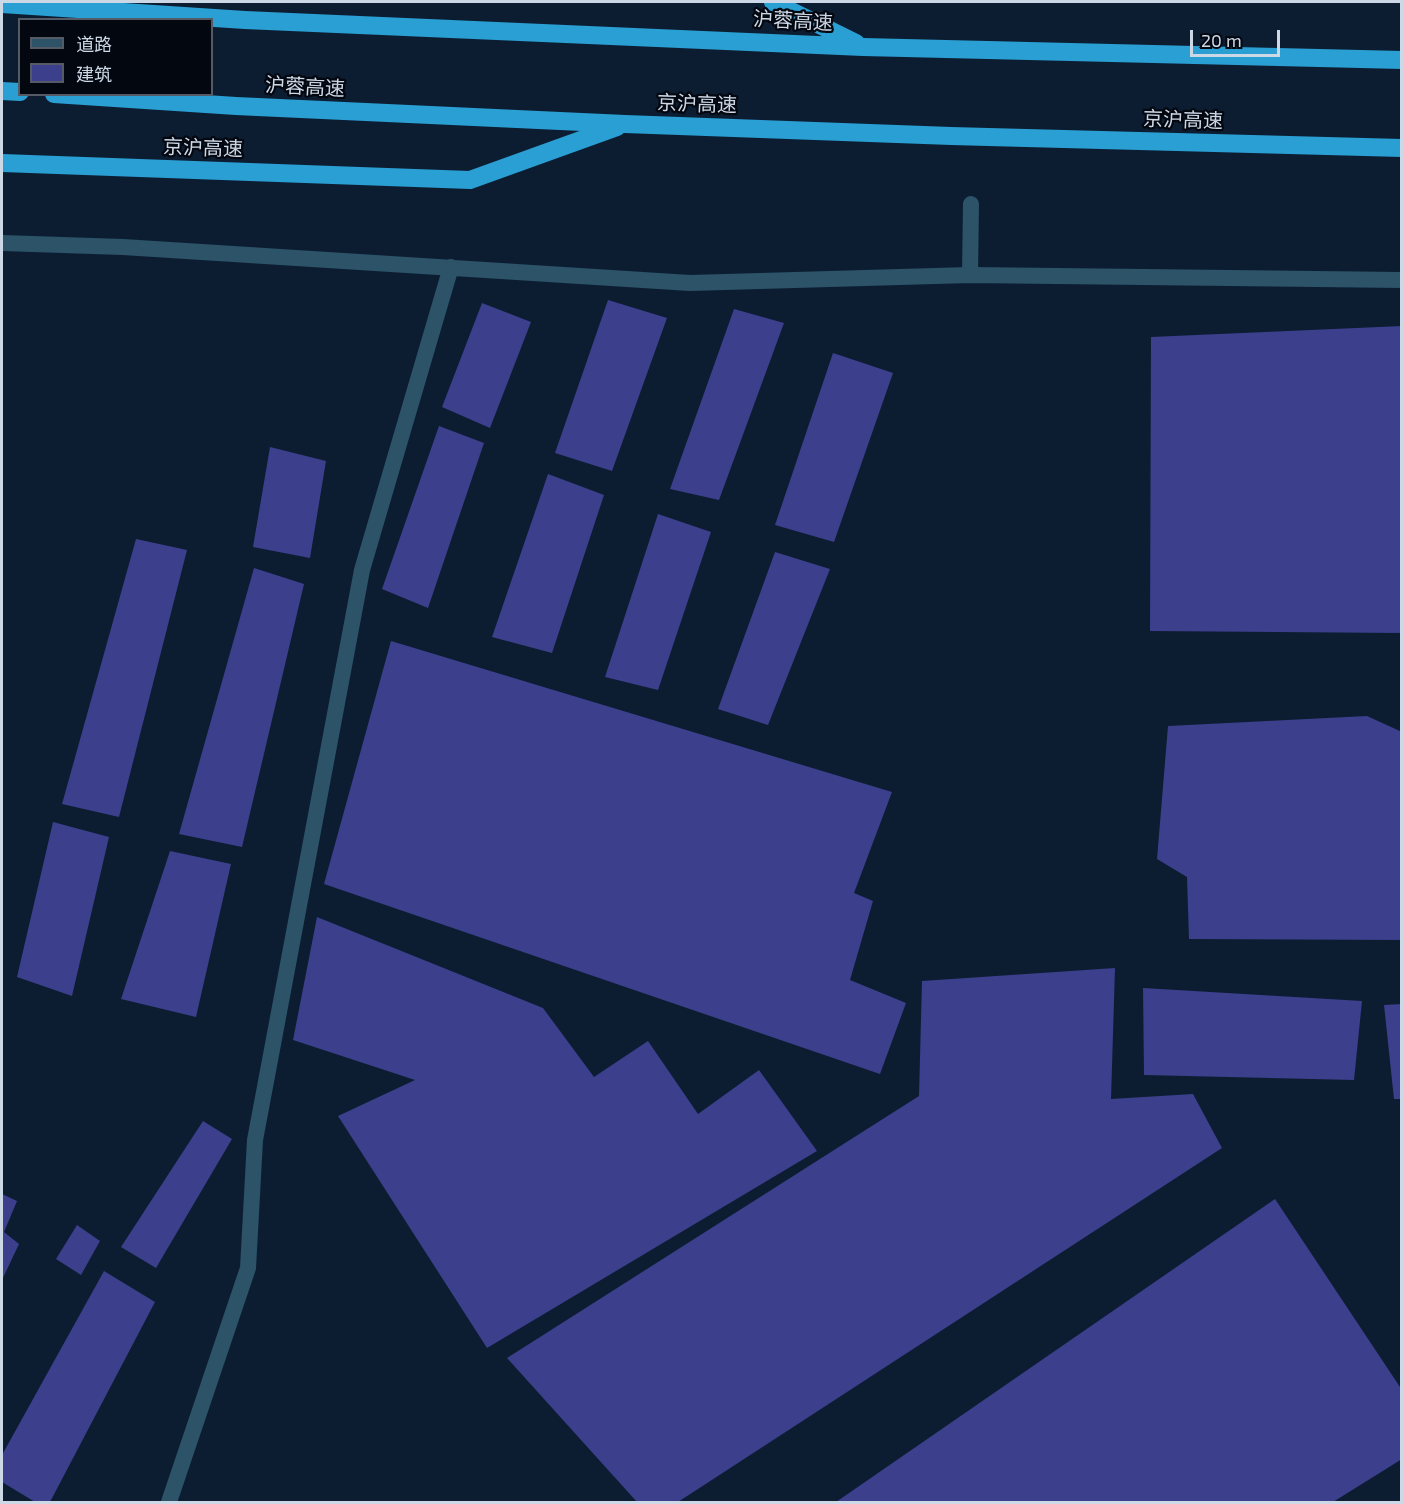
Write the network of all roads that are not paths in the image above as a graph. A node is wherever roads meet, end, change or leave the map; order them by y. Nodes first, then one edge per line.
1 (773, 2) edge
2 (2, 4) edge
3 (862, 47) junction
4 (1401, 60) edge
5 (2, 91) edge
6 (18, 92) edge
7 (84, 96) edge
8 (625, 124) junction
9 (1401, 147) edge
10 (2, 163) edge
11 (971, 204) dead end
12 (2, 243) edge
13 (451, 267) junction
14 (970, 275) junction
15 (1401, 280) edge
16 (169, 1503) edge

1 - 3 highway
2 - 3 highway, 沪蓉高速
3 - 4 highway
5 - 6 highway
7 - 8 highway, 沪蓉高速
8 - 9 highway, 京沪高速
8 - 10 highway, 京沪高速
11 - 14 street
12 - 13 street
13 - 14 street
13 - 16 street
14 - 15 street

